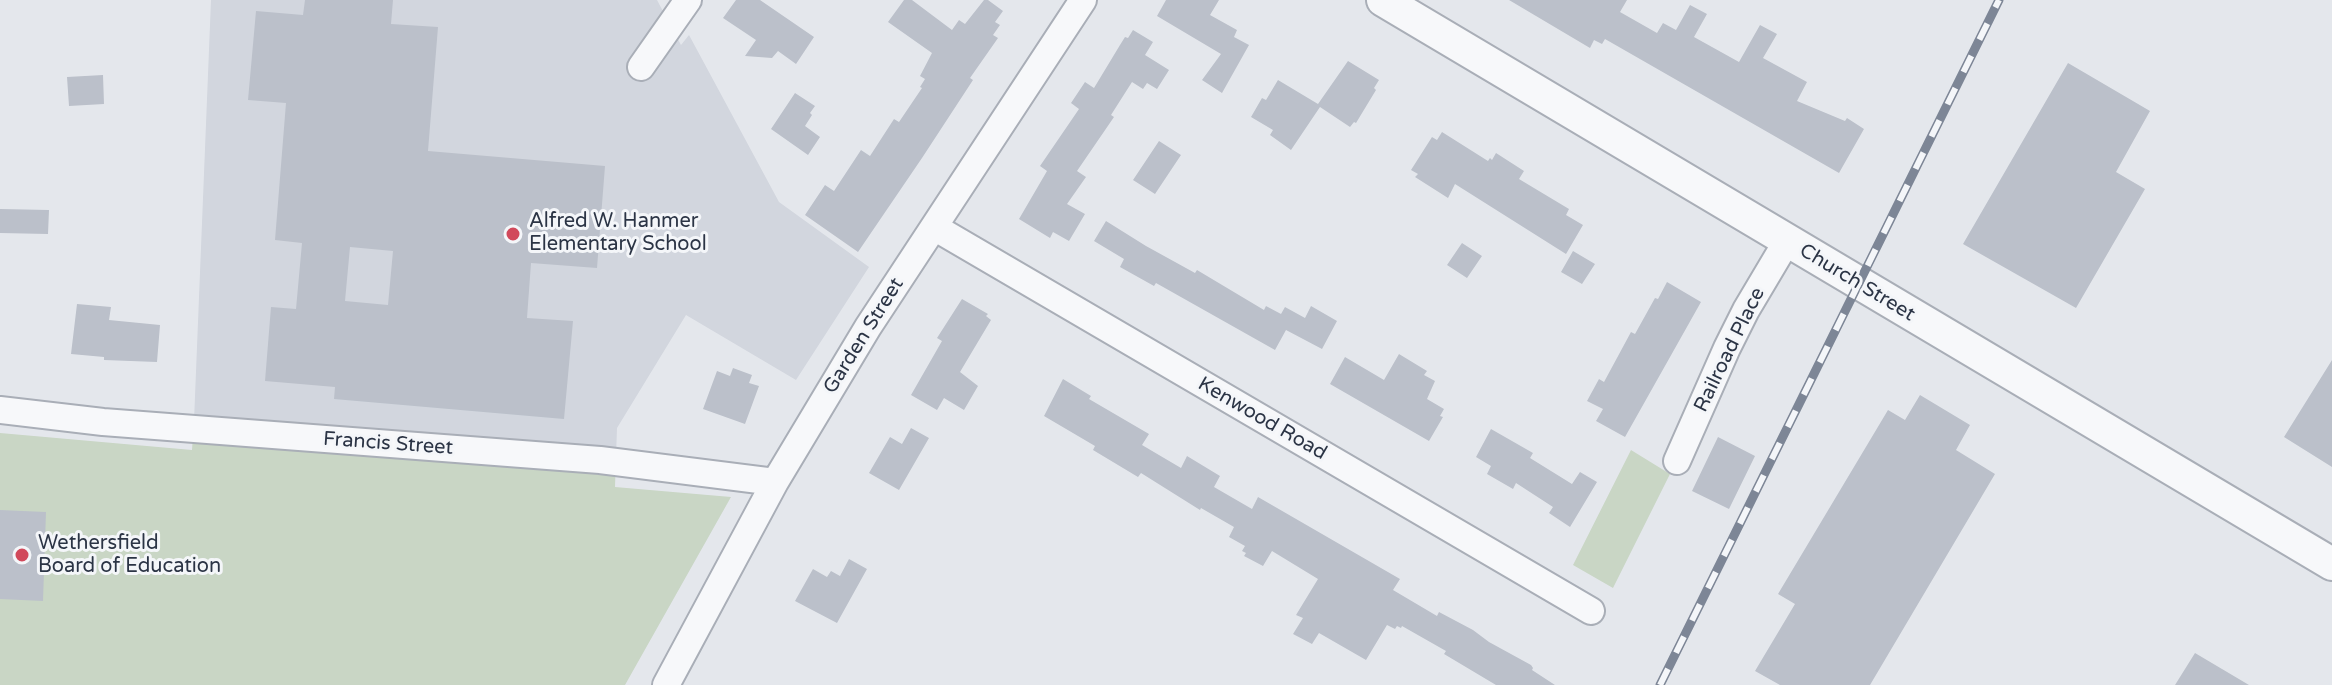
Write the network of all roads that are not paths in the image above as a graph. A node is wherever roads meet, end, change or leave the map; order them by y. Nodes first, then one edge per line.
1 (688, 0) edge
2 (1083, 0) edge
3 (1383, 0) edge
4 (641, 67) dead end
5 (934, 227) junction
6 (1787, 241) junction
7 (0, 410) edge
8 (1677, 461) dead end
9 (775, 482) junction
10 (2332, 564) edge
11 (1591, 611) dead end
12 (666, 685) edge

1 - 4 street
2 - 5 street, Garden Street
3 - 6 street, Church Street
5 - 9 street, Garden Street
5 - 11 street, Kenwood Road
6 - 8 street, Railroad Place
6 - 10 street, Church Street
7 - 9 street, Francis Street
9 - 12 street, Garden Street

